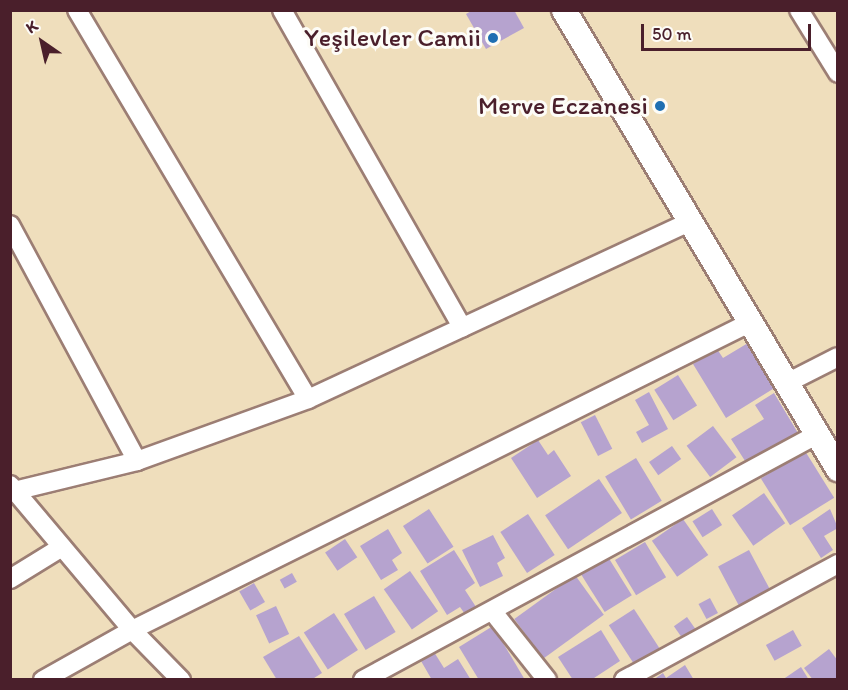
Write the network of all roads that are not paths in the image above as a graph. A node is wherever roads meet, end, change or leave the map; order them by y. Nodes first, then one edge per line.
1 (77, 10) edge
2 (282, 10) edge
3 (564, 10) edge
4 (799, 10) edge
5 (837, 73) edge
6 (689, 222) junction
7 (10, 225) edge
8 (748, 323) junction
9 (462, 327) junction
10 (837, 357) edge
11 (785, 384) junction
12 (308, 399) junction
13 (816, 435) junction
14 (137, 461) junction
15 (837, 470) edge
16 (12, 490) edge
17 (62, 548) junction
18 (837, 564) edge
19 (10, 579) edge
20 (493, 612) junction
21 (132, 630) junction
22 (43, 680) edge
23 (181, 680) edge
24 (363, 680) edge
25 (547, 680) edge
26 (624, 680) edge

1 - 12 street
2 - 9 street
3 - 6 main road
4 - 5 street
6 - 8 main road
6 - 9 street
7 - 14 street
8 - 11 main road
8 - 21 street
9 - 12 street
10 - 11 street
11 - 13 main road
12 - 14 street
13 - 15 main road
13 - 20 street
14 - 16 street
16 - 17 street
17 - 19 street
17 - 21 street
18 - 26 street
20 - 24 street
20 - 25 street
21 - 22 street
21 - 23 street

